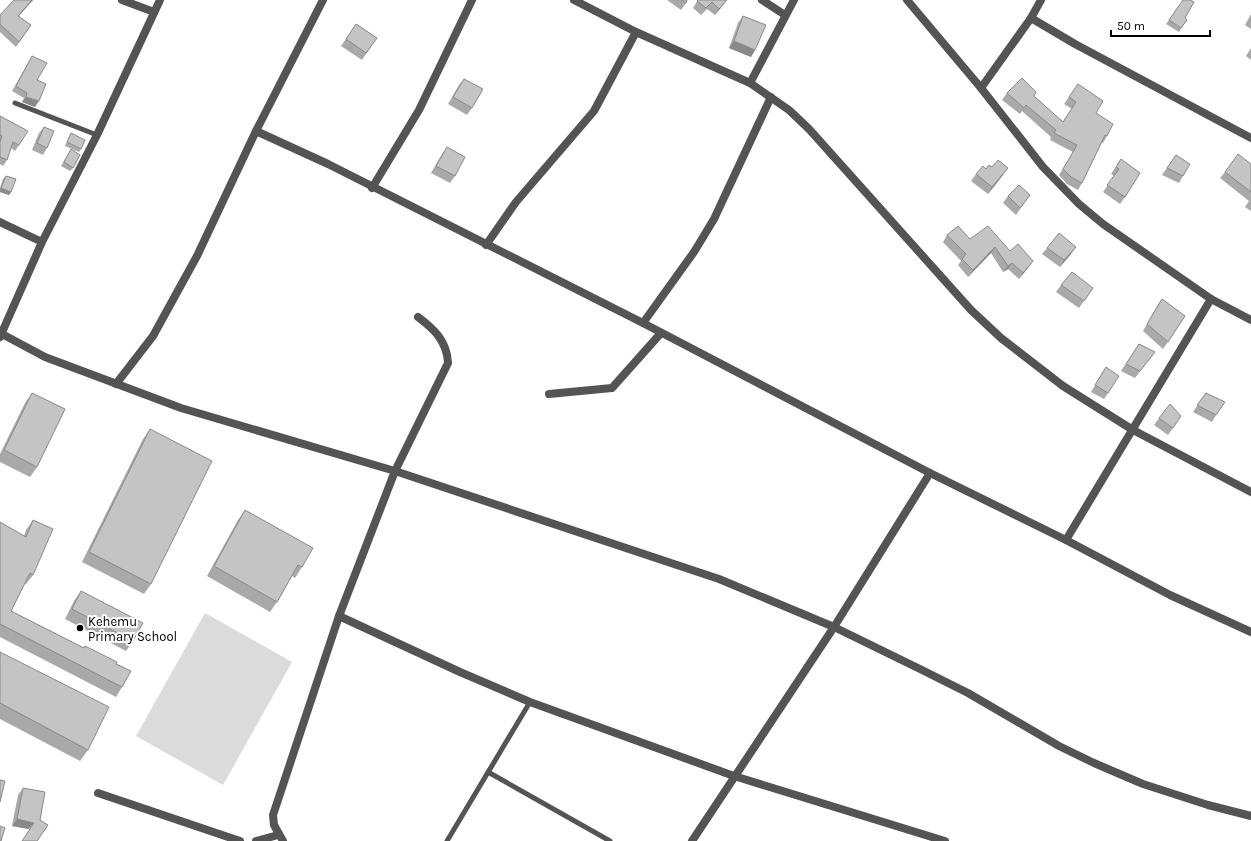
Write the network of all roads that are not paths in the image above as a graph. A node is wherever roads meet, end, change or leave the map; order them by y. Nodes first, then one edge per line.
1 (122, 0) edge
2 (160, 0) edge
3 (323, 0) edge
4 (472, 0) edge
5 (574, 0) edge
6 (762, 0) edge
7 (794, 0) edge
8 (907, 0) edge
9 (1041, 0) edge
10 (154, 12) junction
11 (785, 15) junction
12 (1031, 18) junction
13 (636, 32) junction
14 (750, 83) junction
15 (981, 88) junction
16 (771, 97) junction
17 (15, 103) dead end
18 (256, 131) junction
19 (97, 134) junction
20 (1251, 138) edge
21 (372, 188) junction
22 (0, 222) edge
23 (42, 242) junction
24 (486, 245) junction
25 (1211, 298) junction
26 (418, 316) dead end
27 (1251, 320) edge
28 (643, 323) junction
29 (662, 333) junction
30 (1, 336) edge
31 (116, 384) junction
32 (549, 394) dead end
33 (1132, 430) junction
34 (395, 471) junction
35 (930, 473) junction
36 (1251, 492) edge
37 (1066, 540) junction
38 (339, 616) junction
39 (834, 626) junction
40 (1251, 632) edge
41 (530, 702) junction
42 (488, 772) junction
43 (734, 776) junction
44 (98, 793) dead end
45 (1251, 816) edge
46 (281, 838) edge
47 (240, 841) edge
48 (256, 841) edge
49 (447, 841) edge
50 (610, 841) edge
51 (692, 841) edge
52 (945, 841) edge

1 - 10 street
2 - 10 street
3 - 18 street
4 - 21 street
5 - 13 street
6 - 11 street
7 - 11 street
8 - 15 street
9 - 12 street
10 - 19 street
11 - 14 street
12 - 15 street
12 - 20 street
13 - 14 street
13 - 24 street
14 - 16 street
15 - 25 street
16 - 28 street
16 - 33 street
17 - 19 lane
18 - 21 street
18 - 31 street
19 - 23 street
21 - 24 street
22 - 23 street
23 - 30 street
24 - 28 street
25 - 27 street
25 - 33 street
26 - 34 street
28 - 29 street
29 - 32 street
29 - 35 street
30 - 31 street
31 - 34 street
33 - 36 street
33 - 37 street
34 - 38 street
34 - 39 street
35 - 37 street
35 - 39 street
37 - 40 street
38 - 41 street
38 - 46 street
39 - 43 street
39 - 45 street
41 - 42 lane
41 - 43 street
42 - 49 lane
42 - 50 lane
43 - 51 street
43 - 52 street
44 - 47 street
46 - 48 street

